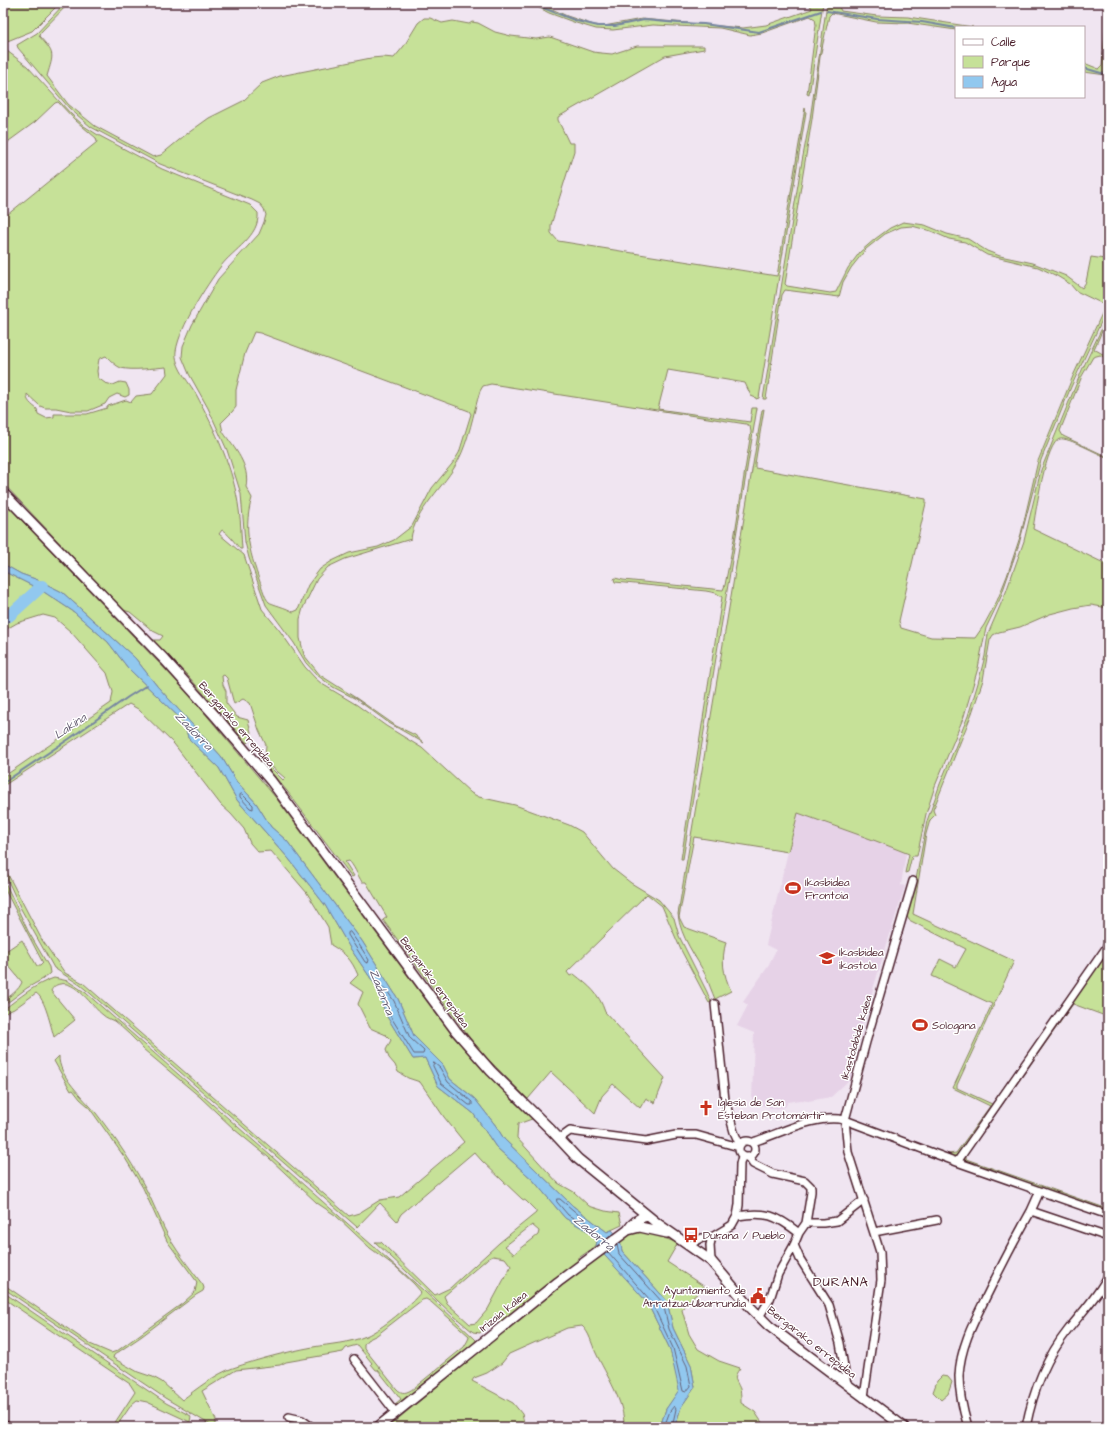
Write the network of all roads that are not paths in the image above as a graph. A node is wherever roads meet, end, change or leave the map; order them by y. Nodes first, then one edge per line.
1 (3, 493) edge
2 (913, 881) dead end
3 (1108, 945) edge
4 (715, 1004) dead end
5 (844, 1120) junction
6 (559, 1139) junction
7 (752, 1143) junction
8 (739, 1146) junction
9 (746, 1157) junction
10 (957, 1162) junction
11 (1040, 1191) junction
12 (864, 1200) junction
13 (632, 1203) junction
14 (1031, 1211) junction
15 (1108, 1215) edge
16 (647, 1216) junction
17 (737, 1216) junction
18 (937, 1220) dead end
19 (806, 1222) junction
20 (638, 1224) junction
21 (874, 1232) junction
22 (671, 1233) junction
23 (799, 1233) junction
24 (712, 1237) junction
25 (1108, 1237) edge
26 (688, 1245) junction
27 (794, 1245) junction
28 (711, 1261) junction
29 (1108, 1276) edge
30 (760, 1317) junction
31 (354, 1359) dead end
32 (847, 1384) junction
33 (864, 1397) junction
34 (396, 1413) junction
35 (289, 1417) dead end
36 (3, 1424) edge
37 (8, 1427) edge
38 (312, 1427) edge
39 (378, 1427) edge
40 (904, 1427) edge
41 (968, 1427) edge
42 (1026, 1427) edge

1 - 6 street, Bergarako errepidea
2 - 5 street, Ikastolabide kalea
3 - 10 street
4 - 8 street
5 - 7 street
5 - 10 street
5 - 12 street, Ikastolabide kalea
6 - 8 street
6 - 13 street, Bergarako errepidea
7 - 8 street
7 - 9 street
8 - 9 street
9 - 17 street
9 - 19 street
10 - 11 street
11 - 14 street
11 - 15 street
12 - 19 street
12 - 21 street, Ikastolabide kalea
13 - 16 street, Bergarako errepidea
13 - 20 street
14 - 25 street
14 - 41 street
16 - 20 street, Irizaia kalea
16 - 22 street, Bergarako errepidea
17 - 23 street
17 - 24 street
18 - 21 street
19 - 23 street
20 - 22 street
20 - 34 street, Irizaia kalea
21 - 33 street, Ikastolabide kalea
22 - 26 street, Bergarako errepidea
23 - 27 street
24 - 26 street
24 - 28 street
26 - 28 street, Bergarako errepidea
27 - 30 street
27 - 32 street
28 - 30 street, Bergarako errepidea
29 - 42 street
30 - 32 street, Bergarako errepidea
31 - 34 street
32 - 33 street, Bergarako errepidea
33 - 40 street, Bergarako errepidea
34 - 39 street, Irizaia kalea
35 - 38 street
36 - 37 street

